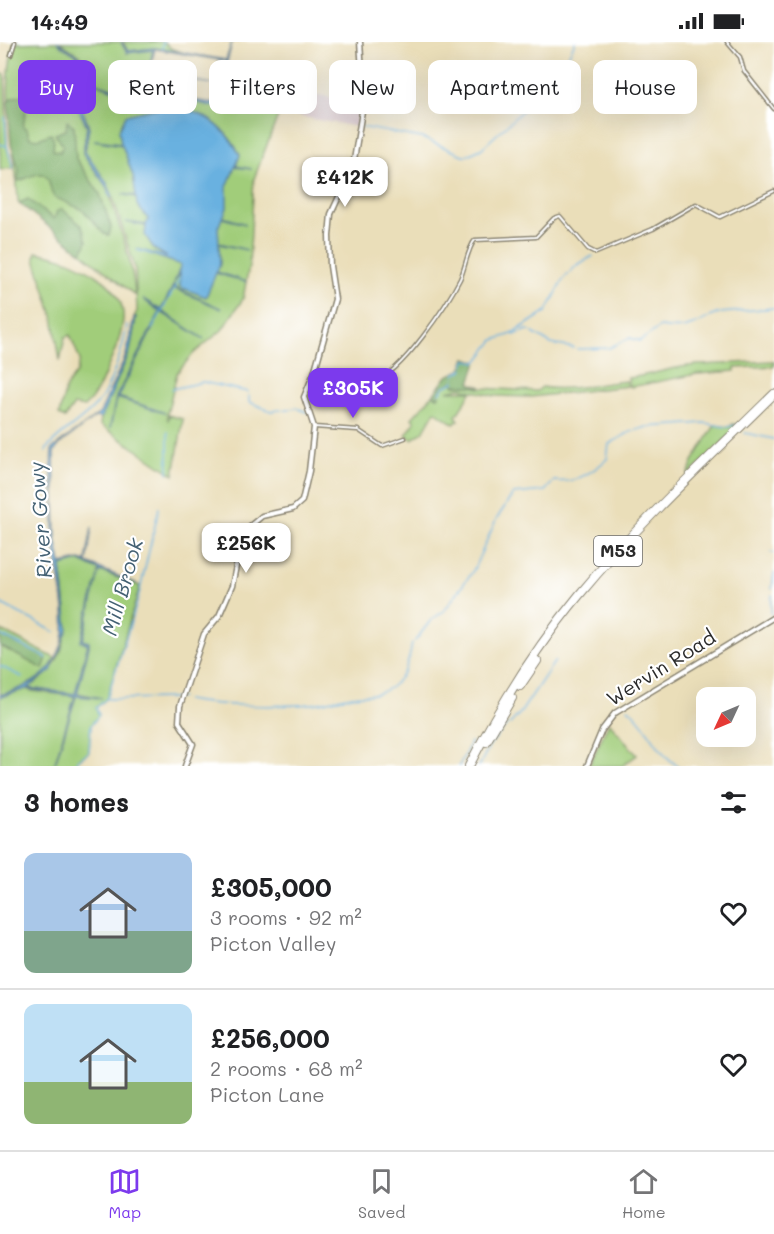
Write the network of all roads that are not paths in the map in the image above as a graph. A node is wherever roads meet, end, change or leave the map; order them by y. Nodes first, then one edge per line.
1 (15, 42) edge
2 (360, 42) edge
3 (727, 42) edge
4 (11, 55) dead end
5 (774, 109) edge
6 (774, 192) edge
7 (314, 373) junction
8 (774, 394) edge
9 (774, 401) edge
10 (314, 427) junction
11 (405, 438) dead end
12 (774, 617) edge
13 (185, 766) edge
14 (471, 766) edge
15 (587, 766) edge

1 - 4 street
2 - 7 street
3 - 5 street
6 - 7 street
7 - 10 street
8 - 14 highway, M53
9 - 14 highway, M53
10 - 11 street
10 - 13 street
12 - 15 street, Wervin Road

